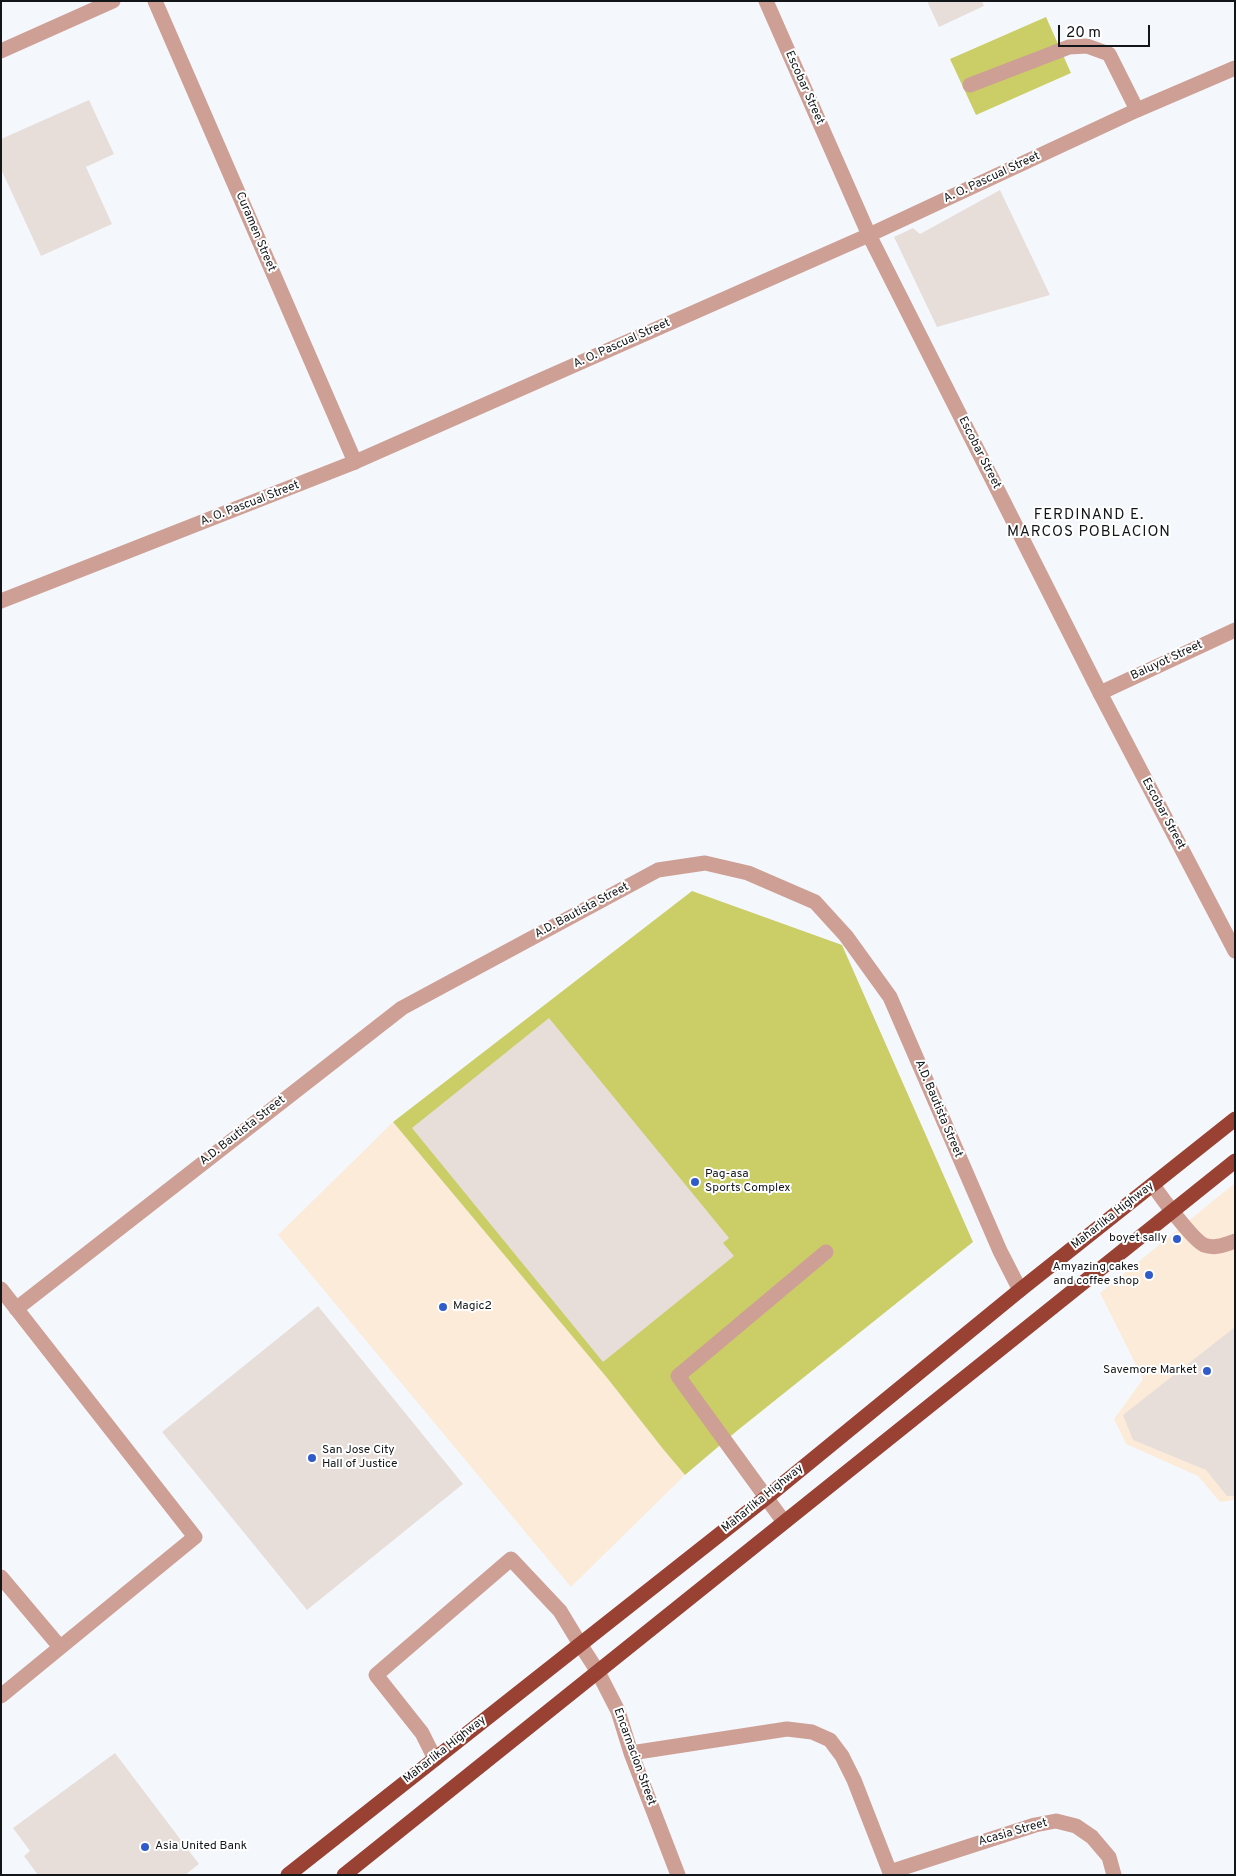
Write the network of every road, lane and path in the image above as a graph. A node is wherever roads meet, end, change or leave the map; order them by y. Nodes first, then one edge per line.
1 (113, 1) edge
2 (155, 1) edge
3 (766, 1) edge
4 (1, 51) edge
5 (1235, 68) edge
6 (970, 85) dead end
7 (1137, 110) junction
8 (869, 235) junction
9 (355, 462) junction
10 (1, 601) edge
11 (1235, 630) edge
12 (1100, 693) junction
13 (1235, 951) edge
14 (1235, 1119) edge
15 (1235, 1161) edge
16 (1153, 1185) junction
17 (1172, 1211) junction
18 (1235, 1242) edge
19 (826, 1252) dead end
20 (1, 1289) edge
21 (1020, 1290) junction
22 (16, 1308) junction
23 (767, 1496) junction
24 (784, 1522) junction
25 (1, 1577) edge
26 (580, 1644) junction
27 (60, 1647) junction
28 (598, 1672) junction
29 (1, 1696) edge
30 (631, 1753) junction
31 (435, 1759) junction
32 (890, 1873) edge
33 (288, 1875) edge
34 (344, 1875) edge
35 (678, 1875) edge
36 (1114, 1875) edge

1 - 4 street
2 - 9 street, Curamen Street
3 - 8 street, Escobar Street
5 - 7 street, A. O. Pascual Street
6 - 7 street
7 - 8 street, A. O. Pascual Street
8 - 9 street, A. O. Pascual Street
8 - 12 street, Escobar Street
9 - 10 street, A. O. Pascual Street
11 - 12 street, Baluyot Street
12 - 13 street, Escobar Street
14 - 16 highway, Maharlika Highway
15 - 17 highway
16 - 17 street
16 - 21 highway, Maharlika Highway
17 - 18 street
17 - 24 highway
19 - 23 street
20 - 22 street
21 - 22 street, A.D. Bautista Street
21 - 23 highway, Maharlika Highway
22 - 27 street
23 - 24 street
23 - 26 highway, Maharlika Highway
24 - 28 highway
25 - 27 street
26 - 28 street, Encarnacion Street
26 - 31 highway, Maharlika Highway
26 - 31 street, Encarnacion Street
27 - 29 street
28 - 30 street, Encarnacion Street
28 - 34 highway
30 - 32 street
30 - 35 street, Encarnacion Street
31 - 33 highway, Maharlika Highway
32 - 36 street, Acasia Street

